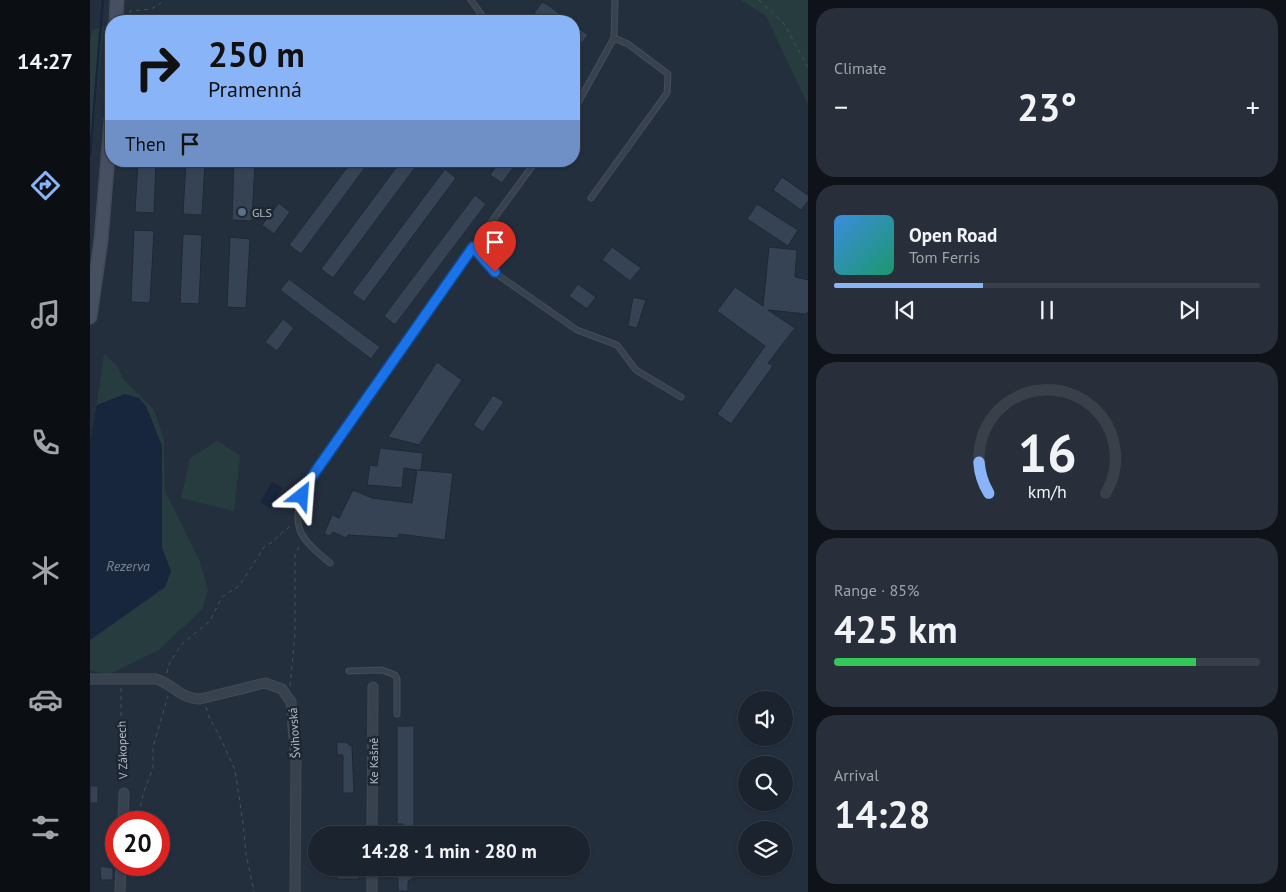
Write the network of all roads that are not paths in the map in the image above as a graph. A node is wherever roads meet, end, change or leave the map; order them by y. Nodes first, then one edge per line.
1 (471, 0) edge
2 (615, 0) edge
3 (482, 15) edge
4 (614, 38) junction
5 (580, 99) edge
6 (107, 167) edge
7 (532, 167) edge
8 (591, 198) dead end
9 (473, 247) junction
10 (90, 317) edge
11 (680, 397) dead end
12 (330, 563) dead end
13 (349, 671) dead end
14 (90, 679) edge
15 (373, 687) dead end
16 (397, 714) dead end
17 (124, 793) road end
18 (123, 811) edge
19 (372, 826) edge
20 (121, 876) edge
21 (372, 876) edge
22 (120, 892) edge
23 (295, 892) edge
24 (372, 892) edge

1 - 3 lane
2 - 4 lane
4 - 5 lane
4 - 8 lane
6 - 10 main road
7 - 9 lane
9 - 11 lane
9 - 12 lane
13 - 16 lane
14 - 23 street, Švihovská
15 - 19 street, Ke Kašně
17 - 18 street, V Zákopech
20 - 22 street
21 - 24 street

